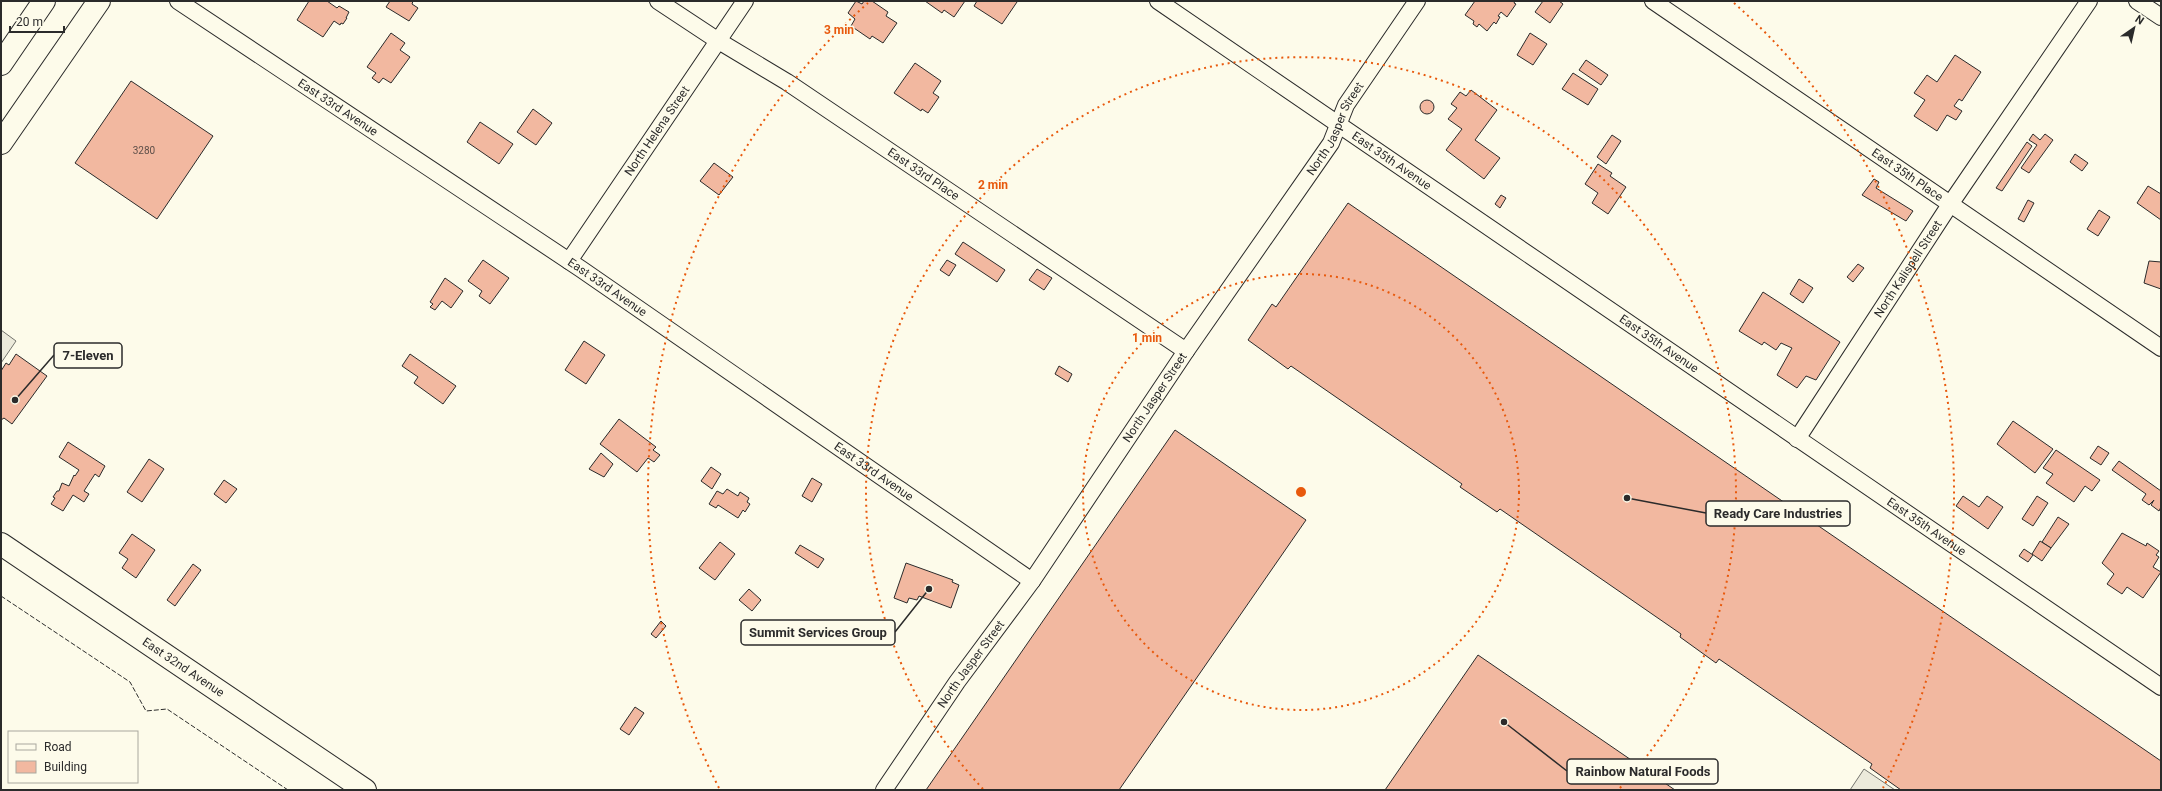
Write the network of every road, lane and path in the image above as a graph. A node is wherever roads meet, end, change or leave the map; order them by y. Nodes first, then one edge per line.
1 (44, 1) edge
2 (99, 1) edge
3 (178, 1) edge
4 (658, 1) edge
5 (745, 1) edge
6 (1158, 1) edge
7 (1417, 1) edge
8 (1653, 1) edge
9 (2089, 1) edge
10 (2137, 1) edge
11 (2161, 17) edge
12 (718, 40) junction
13 (1, 64) edge
14 (1338, 123) junction
15 (1, 143) edge
16 (1950, 203) junction
17 (569, 261) junction
18 (2161, 348) edge
19 (1186, 351) junction
20 (1797, 439) junction
21 (1, 544) edge
22 (1032, 581) junction
23 (2161, 687) edge
24 (365, 790) edge
25 (884, 790) edge

1 - 13 street
2 - 15 street
3 - 17 street, East 33rd Avenue
4 - 12 street, East 33rd Place
5 - 12 street, North Helena Street
6 - 14 street, East 35th Avenue
7 - 14 street, North Jasper Street
8 - 16 street, East 35th Place
9 - 16 street, North Kalispell Street
10 - 11 street
12 - 17 street, North Helena Street
12 - 19 street, East 33rd Place
14 - 19 street, North Jasper Street
14 - 20 street, East 35th Avenue
16 - 18 street, East 35th Place
16 - 20 street, North Kalispell Street
17 - 22 street, East 33rd Avenue
19 - 22 street, North Jasper Street
20 - 23 street, East 35th Avenue
21 - 24 street, East 32nd Avenue
22 - 25 street, North Jasper Street

